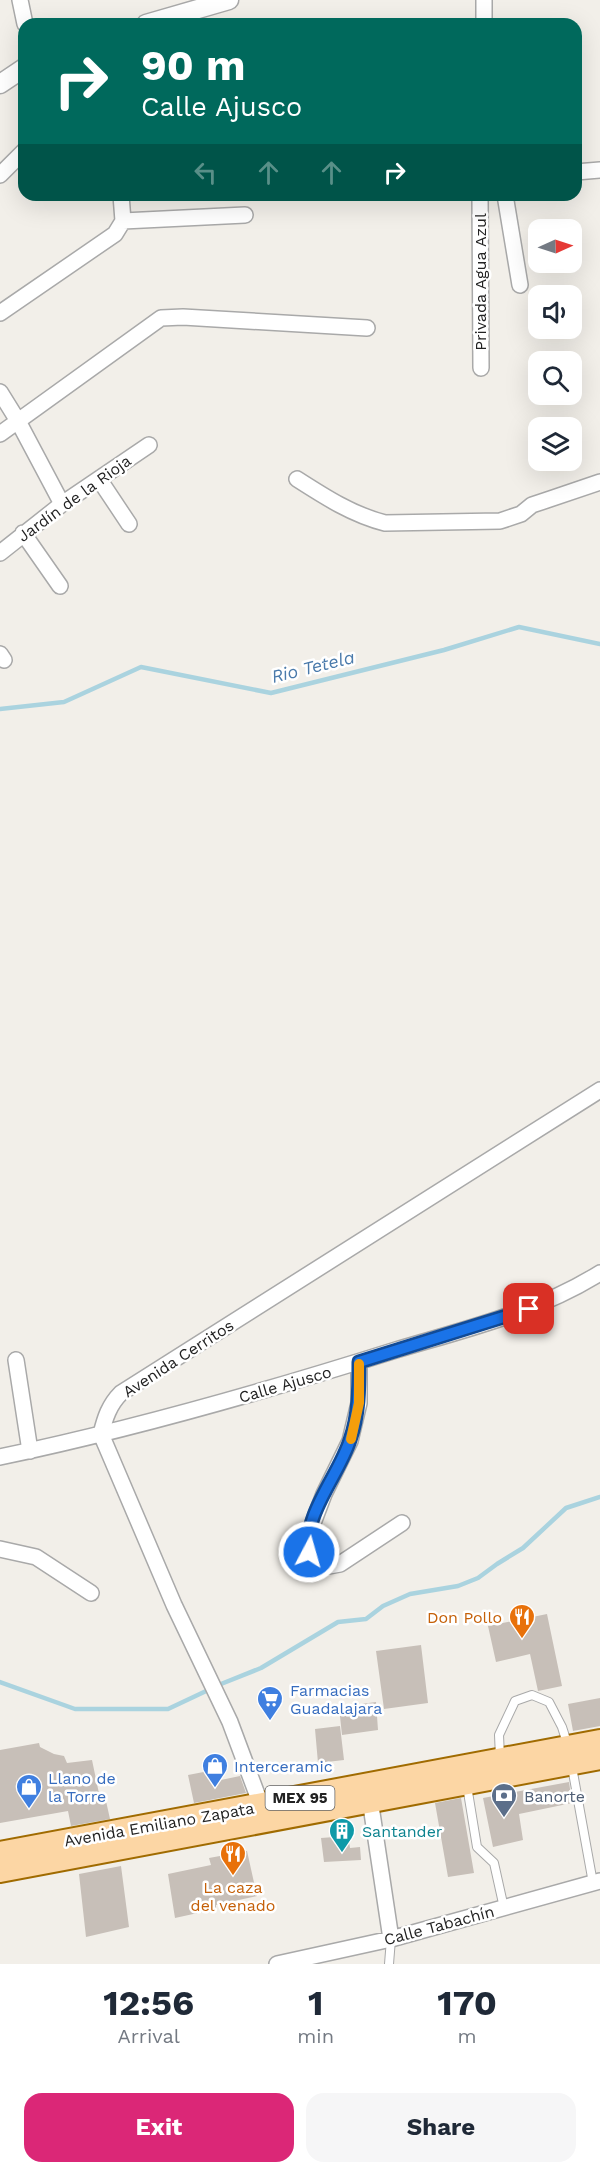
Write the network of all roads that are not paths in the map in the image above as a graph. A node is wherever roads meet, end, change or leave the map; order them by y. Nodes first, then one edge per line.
1 (20, 0) edge
2 (229, 0) edge
3 (484, 0) edge
4 (209, 3) edge
5 (24, 18) edge
6 (164, 18) edge
7 (484, 18) edge
8 (18, 72) edge
9 (0, 84) edge
10 (18, 157) edge
11 (600, 170) edge
12 (582, 172) edge
13 (0, 175) edge
14 (121, 201) edge
15 (480, 201) edge
16 (506, 201) edge
17 (245, 215) dead end
18 (123, 221) junction
19 (520, 285) dead end
20 (0, 313) edge
21 (367, 328) dead end
22 (481, 368) dead end
23 (0, 392) edge
24 (18, 421) junction
25 (0, 434) edge
26 (149, 445) dead end
27 (99, 479) junction
28 (297, 479) dead end
29 (600, 482) edge
30 (62, 504) junction
31 (129, 524) dead end
32 (23, 533) junction
33 (0, 553) edge
34 (60, 586) dead end
35 (600, 1090) edge
36 (600, 1273) edge
37 (16, 1360) dead end
38 (359, 1362) junction
39 (101, 1434) junction
40 (30, 1450) junction
41 (0, 1457) edge
42 (402, 1524) dead end
43 (0, 1549) edge
44 (91, 1593) dead end
45 (600, 1740) edge
46 (570, 1755) junction
47 (600, 1758) edge
48 (501, 1760) junction
49 (466, 1783) junction
50 (369, 1793) junction
51 (264, 1813) junction
52 (0, 1853) edge
53 (0, 1871) edge
54 (596, 1882) edge
55 (504, 1908) junction
56 (391, 1939) junction
57 (278, 1964) edge
58 (389, 1964) edge

1 - 5 street
2 - 4 street
3 - 7 street
4 - 6 street
8 - 9 street
10 - 13 street
11 - 12 street
14 - 18 street
15 - 22 street, Privada Agua Azul
16 - 19 street
17 - 18 street
18 - 20 street
21 - 24 street
23 - 24 street
24 - 25 street
24 - 30 street
26 - 27 street, Jardín de la Rioja
27 - 30 street, Jardín de la Rioja
27 - 31 street
28 - 29 street
30 - 32 street, Jardín de la Rioja
32 - 33 street, Jardín de la Rioja
32 - 34 street
35 - 39 street, Avenida Cerritos
36 - 38 street, Calle Ajusco
37 - 40 street
38 - 39 street, Calle Ajusco
38 - 42 street
39 - 40 street, Calle Ajusco
39 - 51 street
40 - 41 street, Calle Ajusco
43 - 44 street
45 - 46 main road, Avenida Emiliano Zapata / MEX 95
46 - 47 main road, Avenida Emiliano Zapata / MEX 95
46 - 48 main road, Avenida Emiliano Zapata / MEX 95
46 - 48 lane
46 - 49 main road, Avenida Emiliano Zapata / MEX 95
46 - 54 lane
48 - 50 main road, Avenida Emiliano Zapata / MEX 95
49 - 50 main road, Avenida Emiliano Zapata / MEX 95
49 - 55 lane
50 - 51 main road, Avenida Emiliano Zapata / MEX 95
50 - 56 street
51 - 52 main road, Avenida Emiliano Zapata / MEX 95
51 - 53 main road, Avenida Emiliano Zapata / MEX 95
54 - 55 street, Calle Tabachín
55 - 56 street, Calle Tabachín
56 - 57 street, Calle Tabachín
56 - 58 lane

